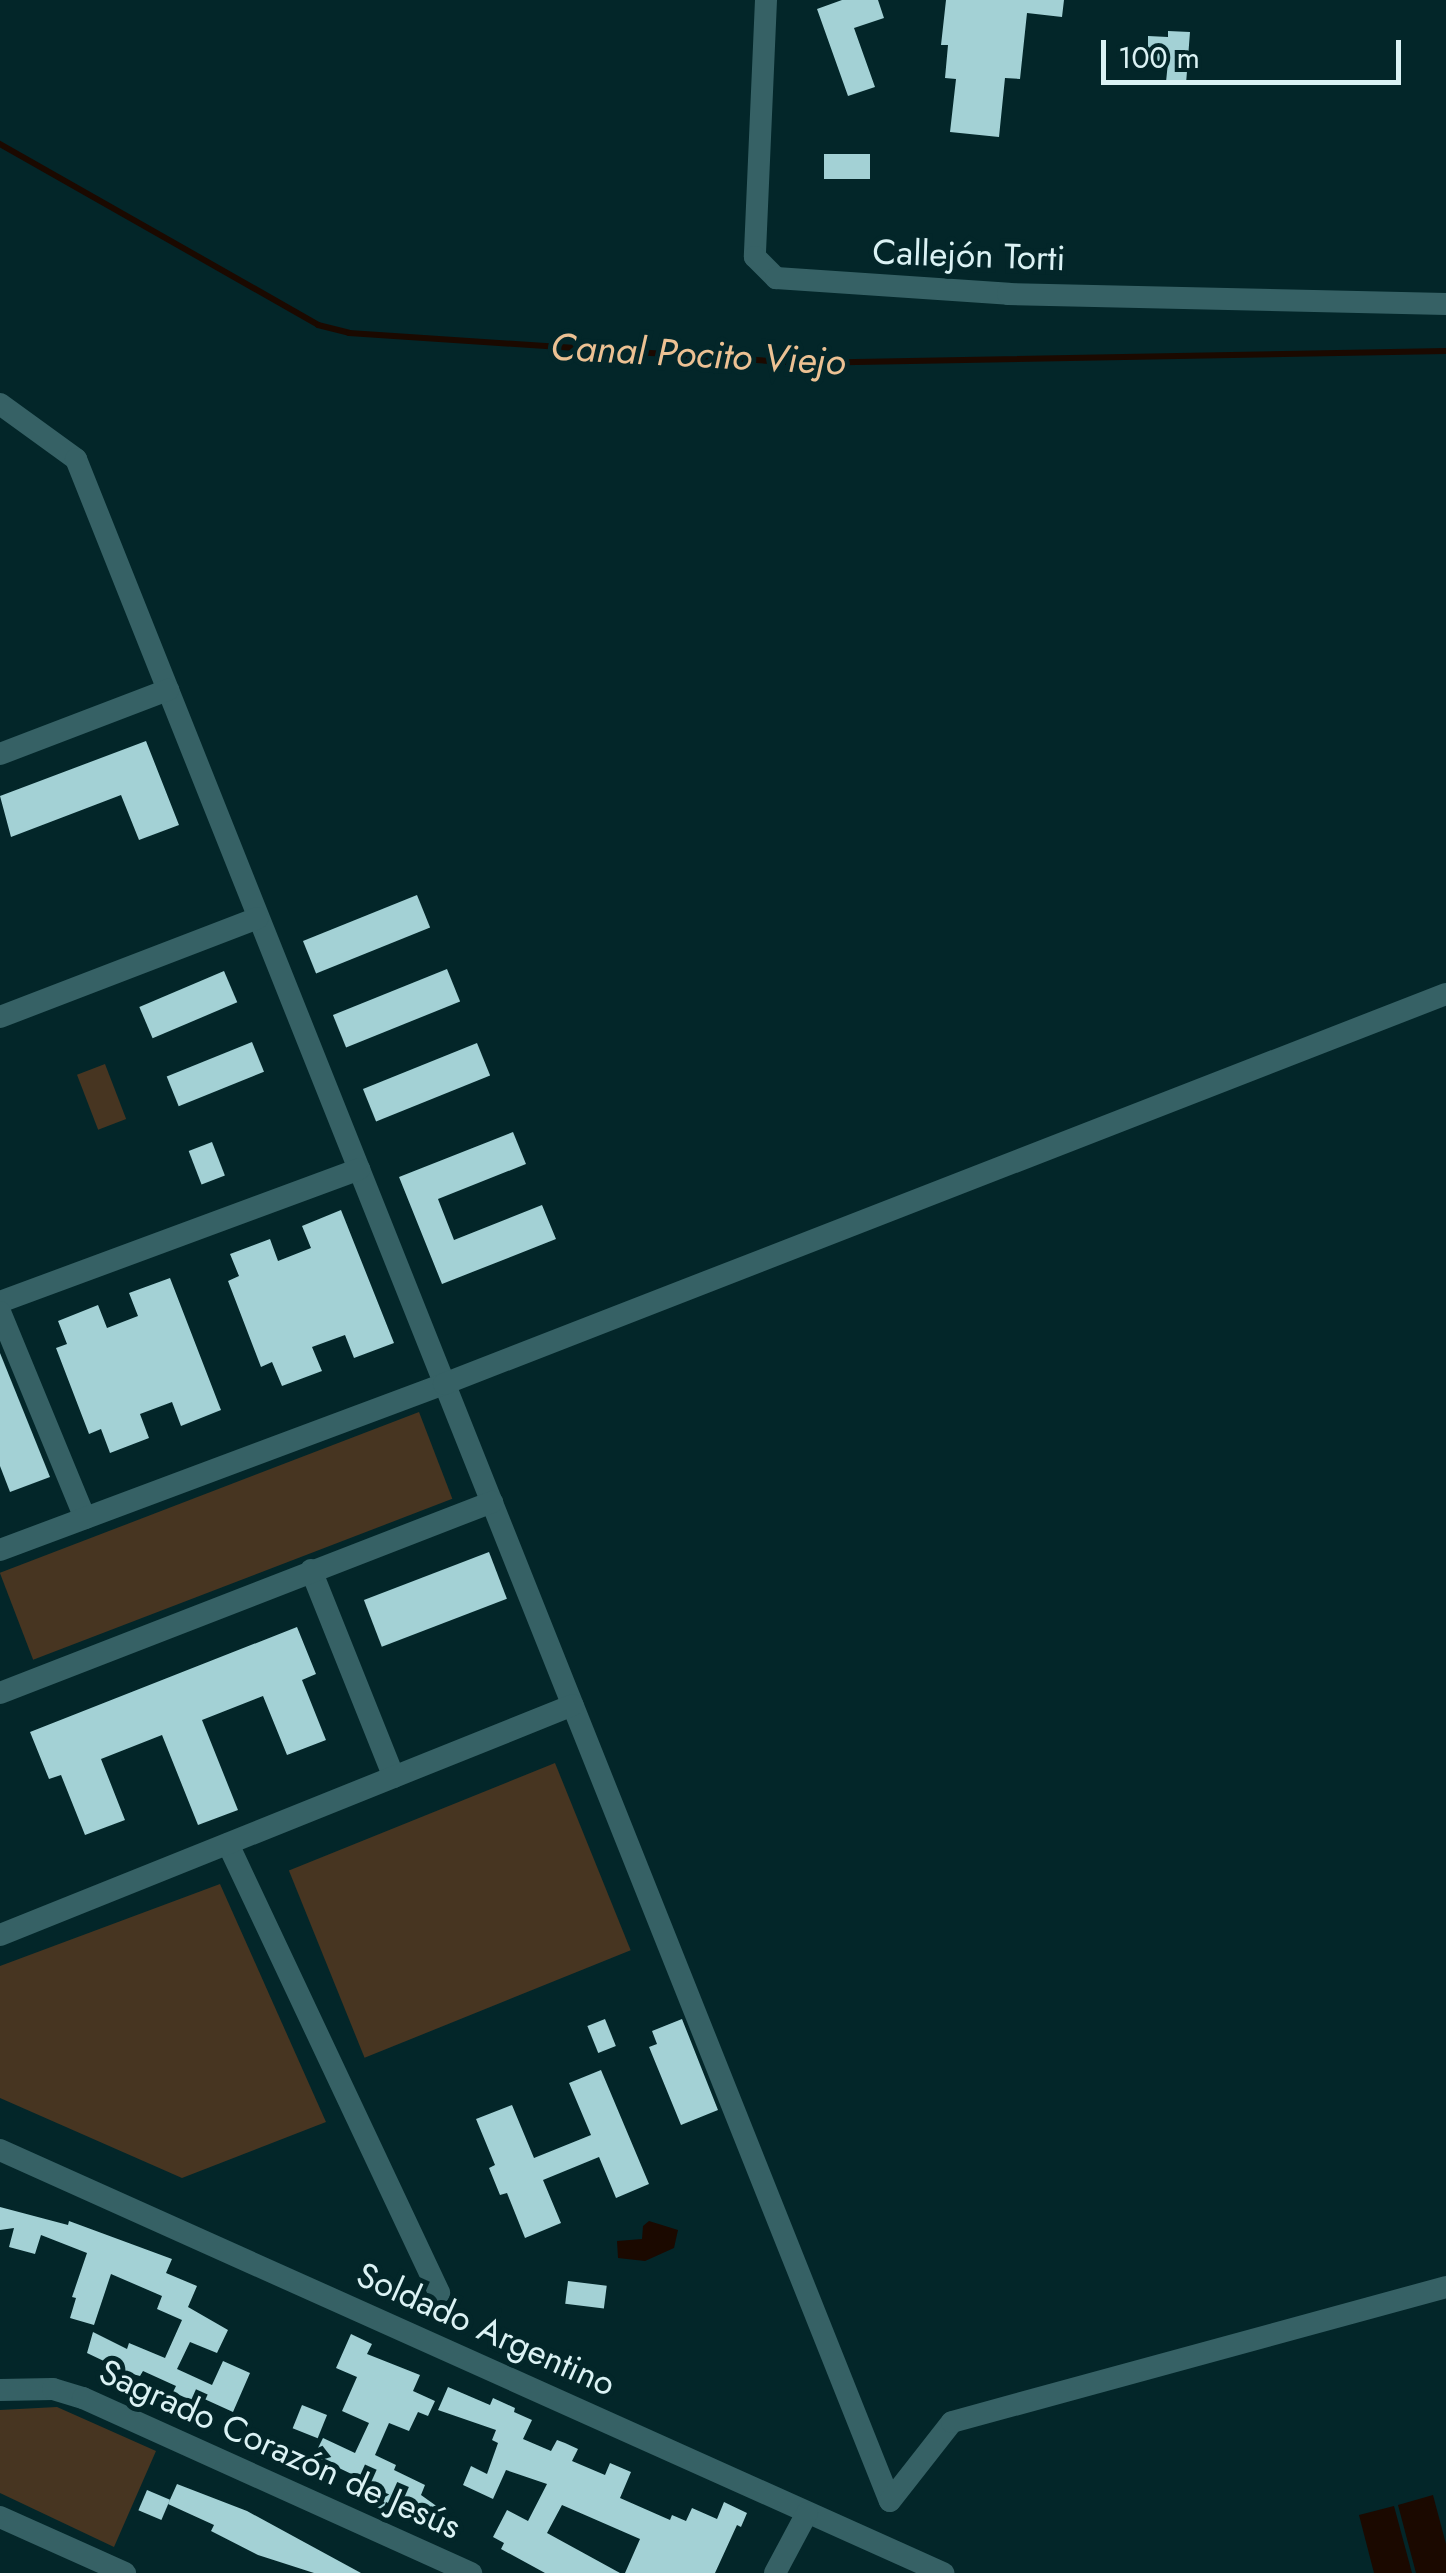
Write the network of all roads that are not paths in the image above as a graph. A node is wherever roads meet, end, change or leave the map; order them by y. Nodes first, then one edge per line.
1 (766, 0) edge
2 (1446, 304) edge
3 (0, 404) edge
4 (168, 690) junction
5 (0, 754) edge
6 (258, 918) junction
7 (1446, 994) edge
8 (0, 1017) edge
9 (359, 1169) junction
10 (0, 1302) edge
11 (0, 1312) edge
12 (444, 1384) junction
13 (492, 1502) junction
14 (84, 1518) junction
15 (0, 1550) edge
16 (310, 1570) junction
17 (0, 1693) edge
18 (572, 1705) junction
19 (394, 1777) junction
20 (228, 1844) junction
21 (0, 1935) edge
22 (0, 2150) edge
23 (1446, 2287) edge
24 (439, 2293) dead end
25 (0, 2390) edge
26 (807, 2512) junction
27 (0, 2516) edge
28 (124, 2573) edge
29 (471, 2573) edge
30 (776, 2573) edge
31 (943, 2573) edge

1 - 2 street, Callejón Torti
3 - 4 street
4 - 5 street
4 - 6 street
6 - 8 street
6 - 9 street
7 - 12 street
9 - 10 street
9 - 12 street
11 - 14 street
12 - 13 street
12 - 14 street
13 - 16 street
13 - 18 street
14 - 15 street
16 - 17 street
16 - 19 street
18 - 19 street
18 - 23 street
19 - 20 street
20 - 21 street
20 - 24 street
22 - 26 street, Soldado Argentino
25 - 29 street, Sagrado Corazón de Jesús
26 - 30 street
26 - 31 street, Soldado Argentino
27 - 28 street

